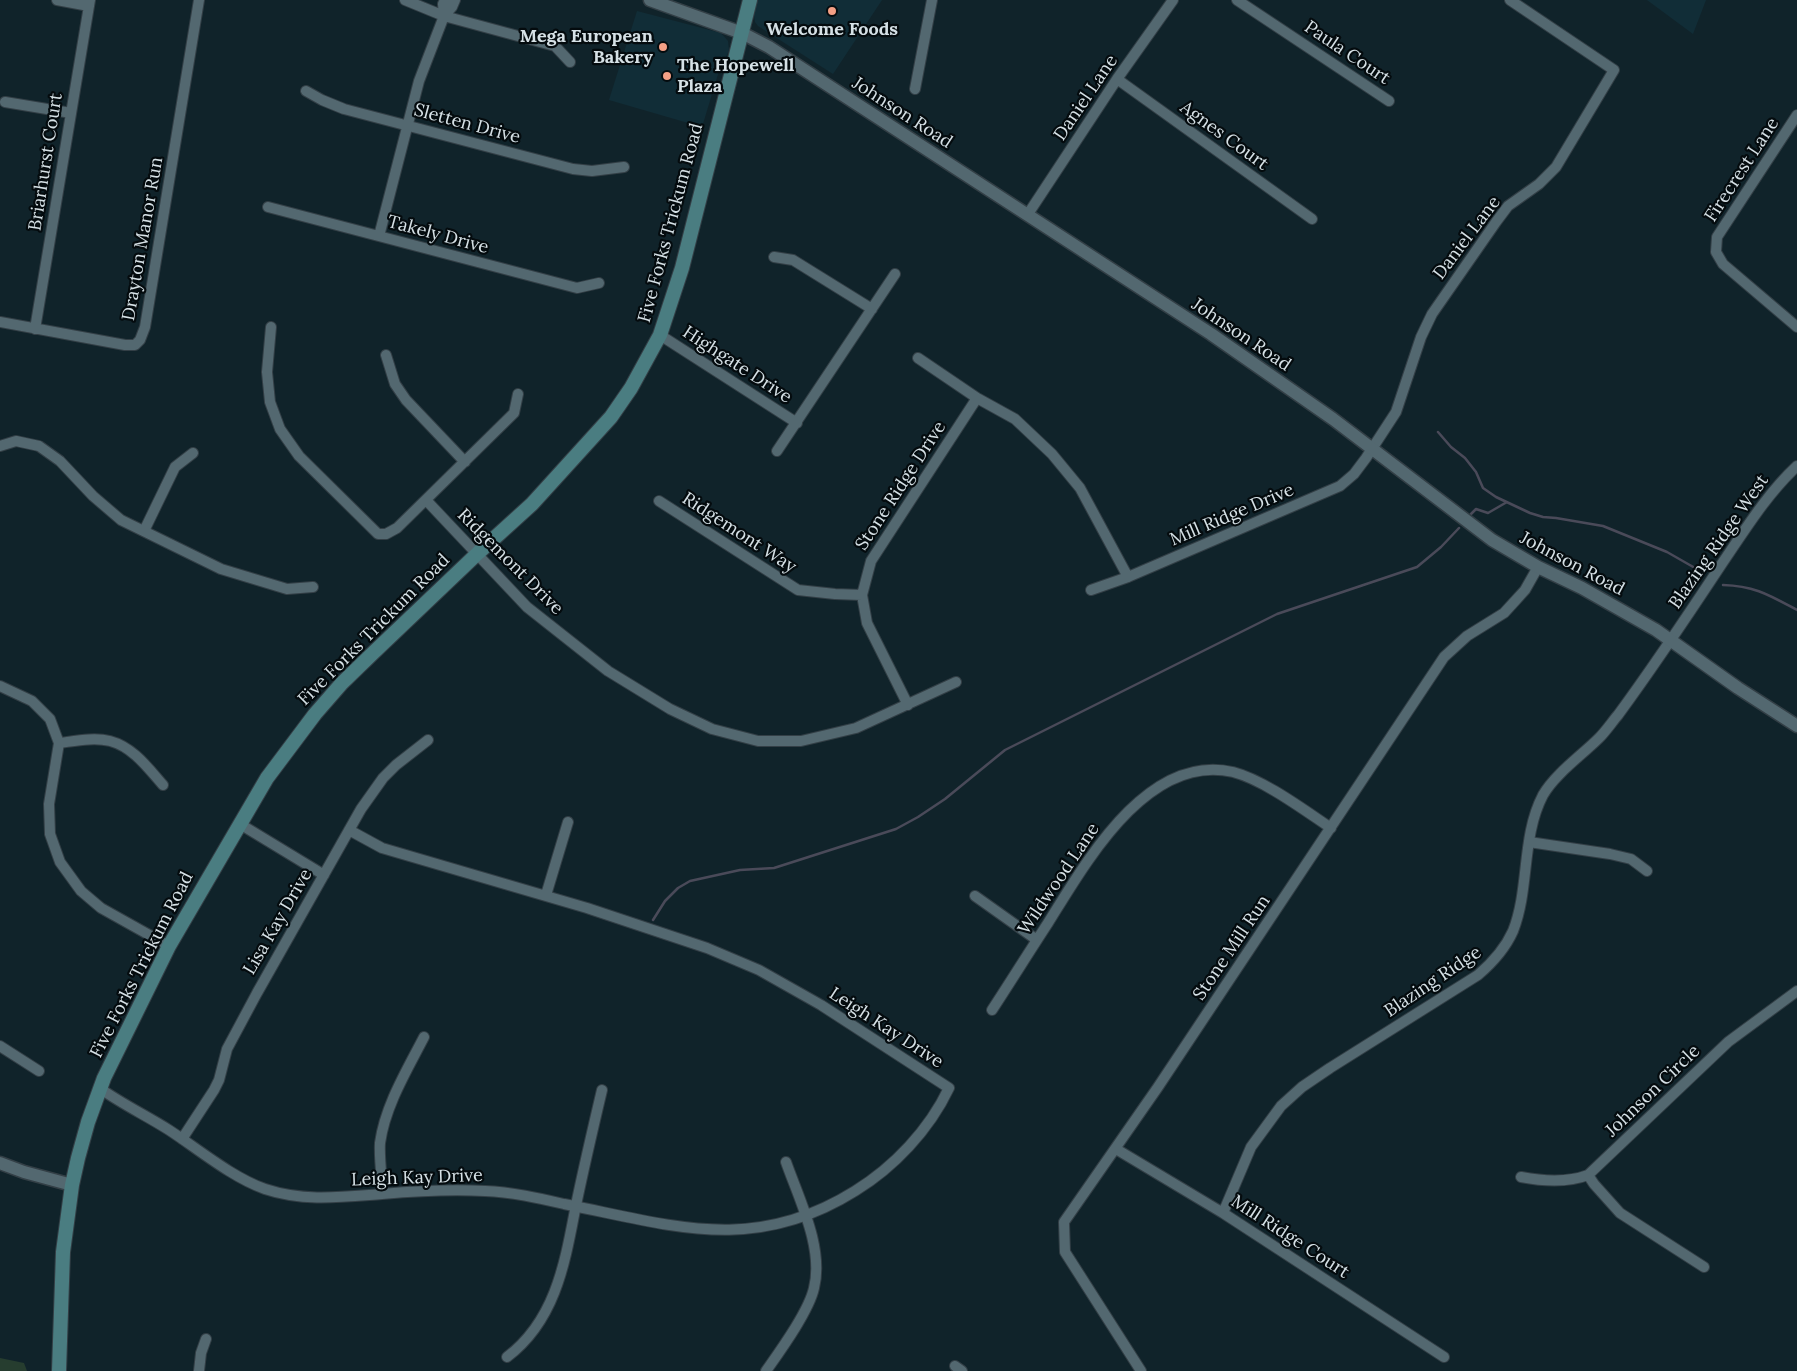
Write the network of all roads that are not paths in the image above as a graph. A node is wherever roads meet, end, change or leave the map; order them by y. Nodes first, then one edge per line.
1 (57, 0) edge
2 (199, 0) edge
3 (405, 0) edge
4 (445, 0) edge
5 (455, 0) edge
6 (650, 0) edge
7 (750, 0) edge
8 (932, 0) edge
9 (1173, 0) edge
10 (1237, 0) edge
11 (1510, 0) edge
12 (89, 3) edge
13 (444, 16) junction
14 (742, 33) junction
15 (570, 62) dead end
16 (1117, 79) junction
17 (915, 89) dead end
18 (306, 91) dead end
19 (1389, 101) dead end
20 (5, 102) dead end
21 (71, 114) junction
22 (1797, 115) edge
23 (407, 125) junction
24 (624, 167) dead end
25 (268, 207) dead end
26 (1028, 214) junction
27 (1312, 219) dead end
28 (379, 236) junction
29 (774, 257) dead end
30 (895, 274) dead end
31 (599, 283) dead end
32 (872, 309) junction
33 (0, 322) edge
34 (271, 327) dead end
35 (1797, 327) edge
36 (35, 329) junction
37 (660, 335) junction
38 (386, 355) dead end
39 (918, 358) dead end
40 (518, 394) dead end
41 (977, 398) junction
42 (796, 423) junction
43 (0, 446) edge
44 (1371, 449) junction
45 (778, 451) dead end
46 (193, 453) dead end
47 (465, 462) junction
48 (1797, 466) edge
49 (426, 500) junction
50 (659, 501) dead end
51 (144, 531) junction
52 (478, 553) junction
53 (1538, 567) junction
54 (1128, 578) junction
55 (313, 587) dead end
56 (1090, 590) dead end
57 (862, 594) junction
58 (1671, 640) junction
59 (956, 682) dead end
60 (0, 686) edge
61 (908, 705) junction
62 (1797, 726) edge
63 (428, 740) dead end
64 (60, 743) junction
65 (164, 785) dead end
66 (568, 822) dead end
67 (240, 824) junction
68 (1332, 828) junction
69 (350, 830) junction
70 (1529, 842) junction
71 (1647, 871) dead end
72 (324, 875) junction
73 (546, 896) junction
74 (975, 896) dead end
75 (1037, 940) junction
76 (169, 946) junction
77 (1797, 991) edge
78 (992, 1010) dead end
79 (424, 1036) dead end
80 (0, 1046) edge
81 (39, 1071) dead end
82 (100, 1089) junction
83 (602, 1090) dead end
84 (182, 1139) junction
85 (1116, 1149) junction
86 (786, 1162) dead end
87 (0, 1163) edge
88 (1588, 1175) junction
89 (1520, 1177) dead end
90 (72, 1185) junction
91 (383, 1194) junction
92 (576, 1206) junction
93 (1223, 1213) junction
94 (805, 1216) junction
95 (1704, 1267) dead end
96 (206, 1339) dead end
97 (507, 1357) dead end
98 (1444, 1357) dead end
99 (1136, 1370) edge
100 (59, 1371) edge
101 (199, 1371) edge
102 (766, 1371) edge

1 - 12 street
2 - 36 street, Drayton Manor Run
3 - 13 street
4 - 13 street
5 - 13 street
6 - 14 street, Johnson Road
7 - 14 main road, Five Forks Trickum Road
8 - 17 street
9 - 16 street, Daniel Lane
10 - 19 street, Paula Court
11 - 44 street, Daniel Lane
12 - 21 street, Briarhurst Court
13 - 15 street
13 - 23 street
14 - 26 street, Johnson Road
14 - 37 main road, Five Forks Trickum Road
16 - 26 street, Daniel Lane
16 - 27 street, Agnes Court
18 - 23 street, Sletten Drive
20 - 21 street
21 - 36 street, Briarhurst Court
22 - 35 street, Firecrest Lane
23 - 24 street, Sletten Drive
23 - 28 street
25 - 28 street, Takely Drive
26 - 44 street, Johnson Road
28 - 31 street, Takely Drive
29 - 32 street
30 - 32 street
32 - 42 street
33 - 36 street, Drayton Manor Run
34 - 49 street
37 - 42 street, Highgate Drive
37 - 52 main road, Five Forks Trickum Road
38 - 47 street
39 - 41 street
40 - 47 street
41 - 54 street
41 - 57 street, Stone Ridge Drive
42 - 45 street
43 - 51 street
44 - 53 street, Johnson Road
44 - 54 street, Mill Ridge Drive
46 - 51 street
47 - 49 street
48 - 58 street, Blazing Ridge West
49 - 52 street, Ridgemont Drive
50 - 57 street, Ridgemont Way
51 - 55 street
52 - 61 street, Ridgemont Drive
52 - 67 main road, Five Forks Trickum Road
53 - 58 street, Johnson Road
53 - 68 street, Stone Mill Run
54 - 56 street, Mill Ridge Drive
57 - 61 street, Stone Ridge Drive
58 - 62 street, Johnson Road
58 - 70 street, Blazing Ridge
59 - 61 street, Ridgemont Drive
60 - 64 street
63 - 69 street, Lisa Kay Drive
64 - 65 street
64 - 76 street
66 - 73 street
67 - 72 street
67 - 76 main road, Five Forks Trickum Road
68 - 75 street, Wildwood Lane
68 - 85 street, Stone Mill Run
69 - 72 street, Lisa Kay Drive
69 - 73 street, Leigh Kay Drive
70 - 71 street
70 - 93 street, Blazing Ridge
72 - 84 street, Lisa Kay Drive
73 - 94 street, Leigh Kay Drive
74 - 75 street
75 - 78 street, Wildwood Lane
76 - 82 main road, Five Forks Trickum Road
77 - 88 street, Johnson Circle
79 - 91 street
80 - 81 street
82 - 84 street, Leigh Kay Drive
82 - 90 main road, Five Forks Trickum Road
83 - 92 street
84 - 91 street, Leigh Kay Drive
85 - 93 street, Mill Ridge Court
85 - 99 street, Stone Mill Run
86 - 94 street
87 - 90 street
88 - 89 street
88 - 95 street
90 - 100 main road, Five Forks Trickum Road
91 - 92 street, Leigh Kay Drive
92 - 94 street, Leigh Kay Drive
92 - 97 street
93 - 98 street, Mill Ridge Court
94 - 102 street
96 - 101 street

